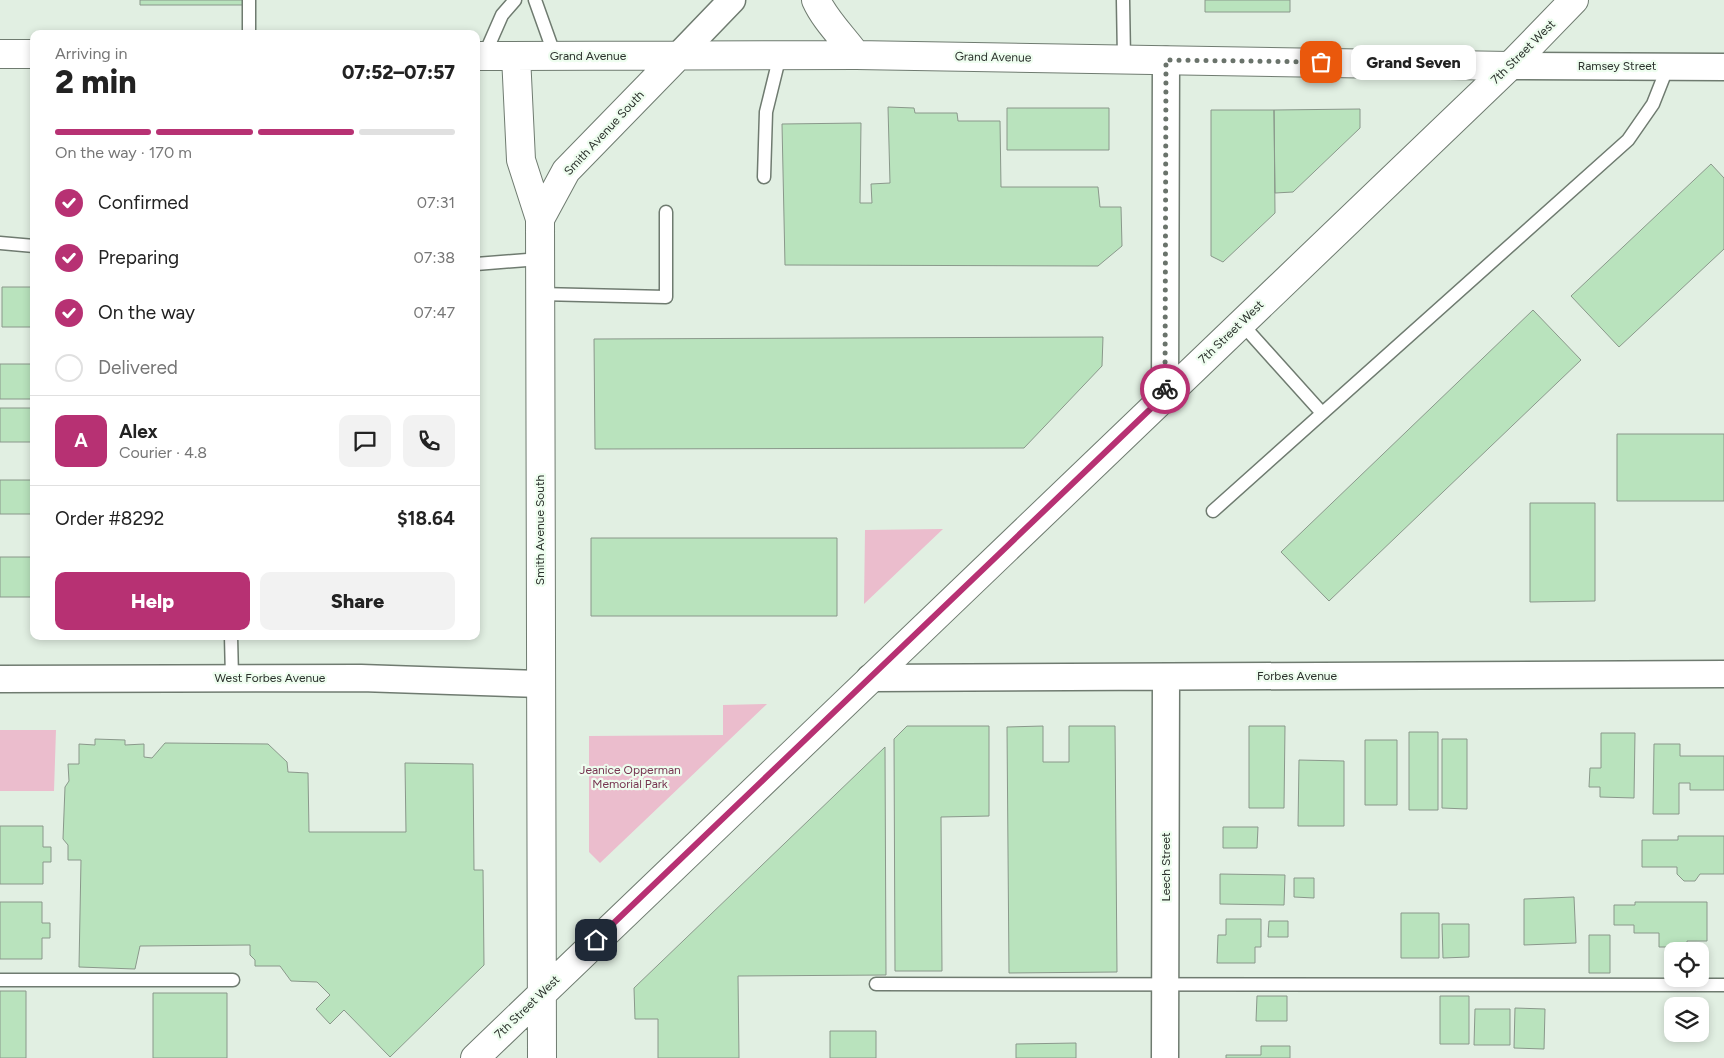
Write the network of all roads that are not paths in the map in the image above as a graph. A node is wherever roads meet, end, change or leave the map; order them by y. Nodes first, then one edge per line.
1 (249, 0) edge
2 (515, 0) edge
3 (536, 0) edge
4 (732, 0) edge
5 (816, 0) edge
6 (1123, 0) edge
7 (1574, 0) edge
8 (249, 30) edge
9 (0, 35) edge
10 (18, 54) edge
11 (678, 55) junction
12 (780, 55) junction
13 (856, 55) junction
14 (480, 56) edge
15 (516, 56) junction
16 (555, 56) junction
17 (1124, 59) junction
18 (1166, 60) junction
19 (1510, 66) junction
20 (1668, 66) junction
21 (1724, 67) edge
22 (764, 177) dead end
23 (666, 212) dead end
24 (540, 219) junction
25 (0, 243) edge
26 (30, 246) edge
27 (540, 258) junction
28 (480, 264) edge
29 (540, 294) junction
30 (1240, 323) junction
31 (1165, 395) junction
32 (1322, 413) junction
33 (1213, 511) dead end
34 (231, 640) edge
35 (1724, 674) edge
36 (1166, 677) junction
37 (232, 678) junction
38 (870, 678) junction
39 (0, 679) edge
40 (540, 684) junction
41 (0, 980) edge
42 (233, 980) dead end
43 (1166, 983) junction
44 (876, 984) dead end
45 (1724, 985) edge
46 (542, 992) junction
47 (475, 1058) edge
48 (542, 1058) edge
49 (1165, 1058) edge

1 - 8 lane
2 - 14 lane
3 - 16 lane
4 - 11 street
5 - 13 main road
6 - 17 lane
7 - 19 main road, 7th Street West
9 - 10 main road
11 - 12 main road, Grand Avenue
11 - 16 main road, Grand Avenue
11 - 24 main road, Smith Avenue South
12 - 13 main road, Grand Avenue
12 - 22 lane
13 - 17 main road, Grand Avenue
14 - 15 main road, Grand Avenue
15 - 16 main road, Grand Avenue
15 - 24 main road
17 - 18 main road, Grand Avenue
18 - 19 main road, Grand Avenue
18 - 31 street
19 - 20 street, Ramsey Street
19 - 30 main road, 7th Street West
20 - 21 street, Ramsey Street
20 - 32 lane
23 - 29 lane
24 - 27 main road, Smith Avenue South
25 - 26 lane
27 - 28 lane
27 - 29 main road, Smith Avenue South
29 - 40 main road, Smith Avenue South
30 - 31 main road, 7th Street West
30 - 32 lane
31 - 38 main road, 7th Street West
32 - 33 lane
34 - 37 lane
35 - 36 street, Forbes Avenue
36 - 38 street, Forbes Avenue
36 - 43 street, Leech Street
37 - 39 street, West Forbes Avenue
37 - 40 street, West Forbes Avenue
38 - 46 main road, 7th Street West
40 - 46 main road, Smith Avenue South
41 - 42 lane
43 - 44 lane
43 - 45 lane
43 - 49 street, Leech Street
46 - 47 main road, 7th Street West
46 - 48 main road, Smith Avenue South

